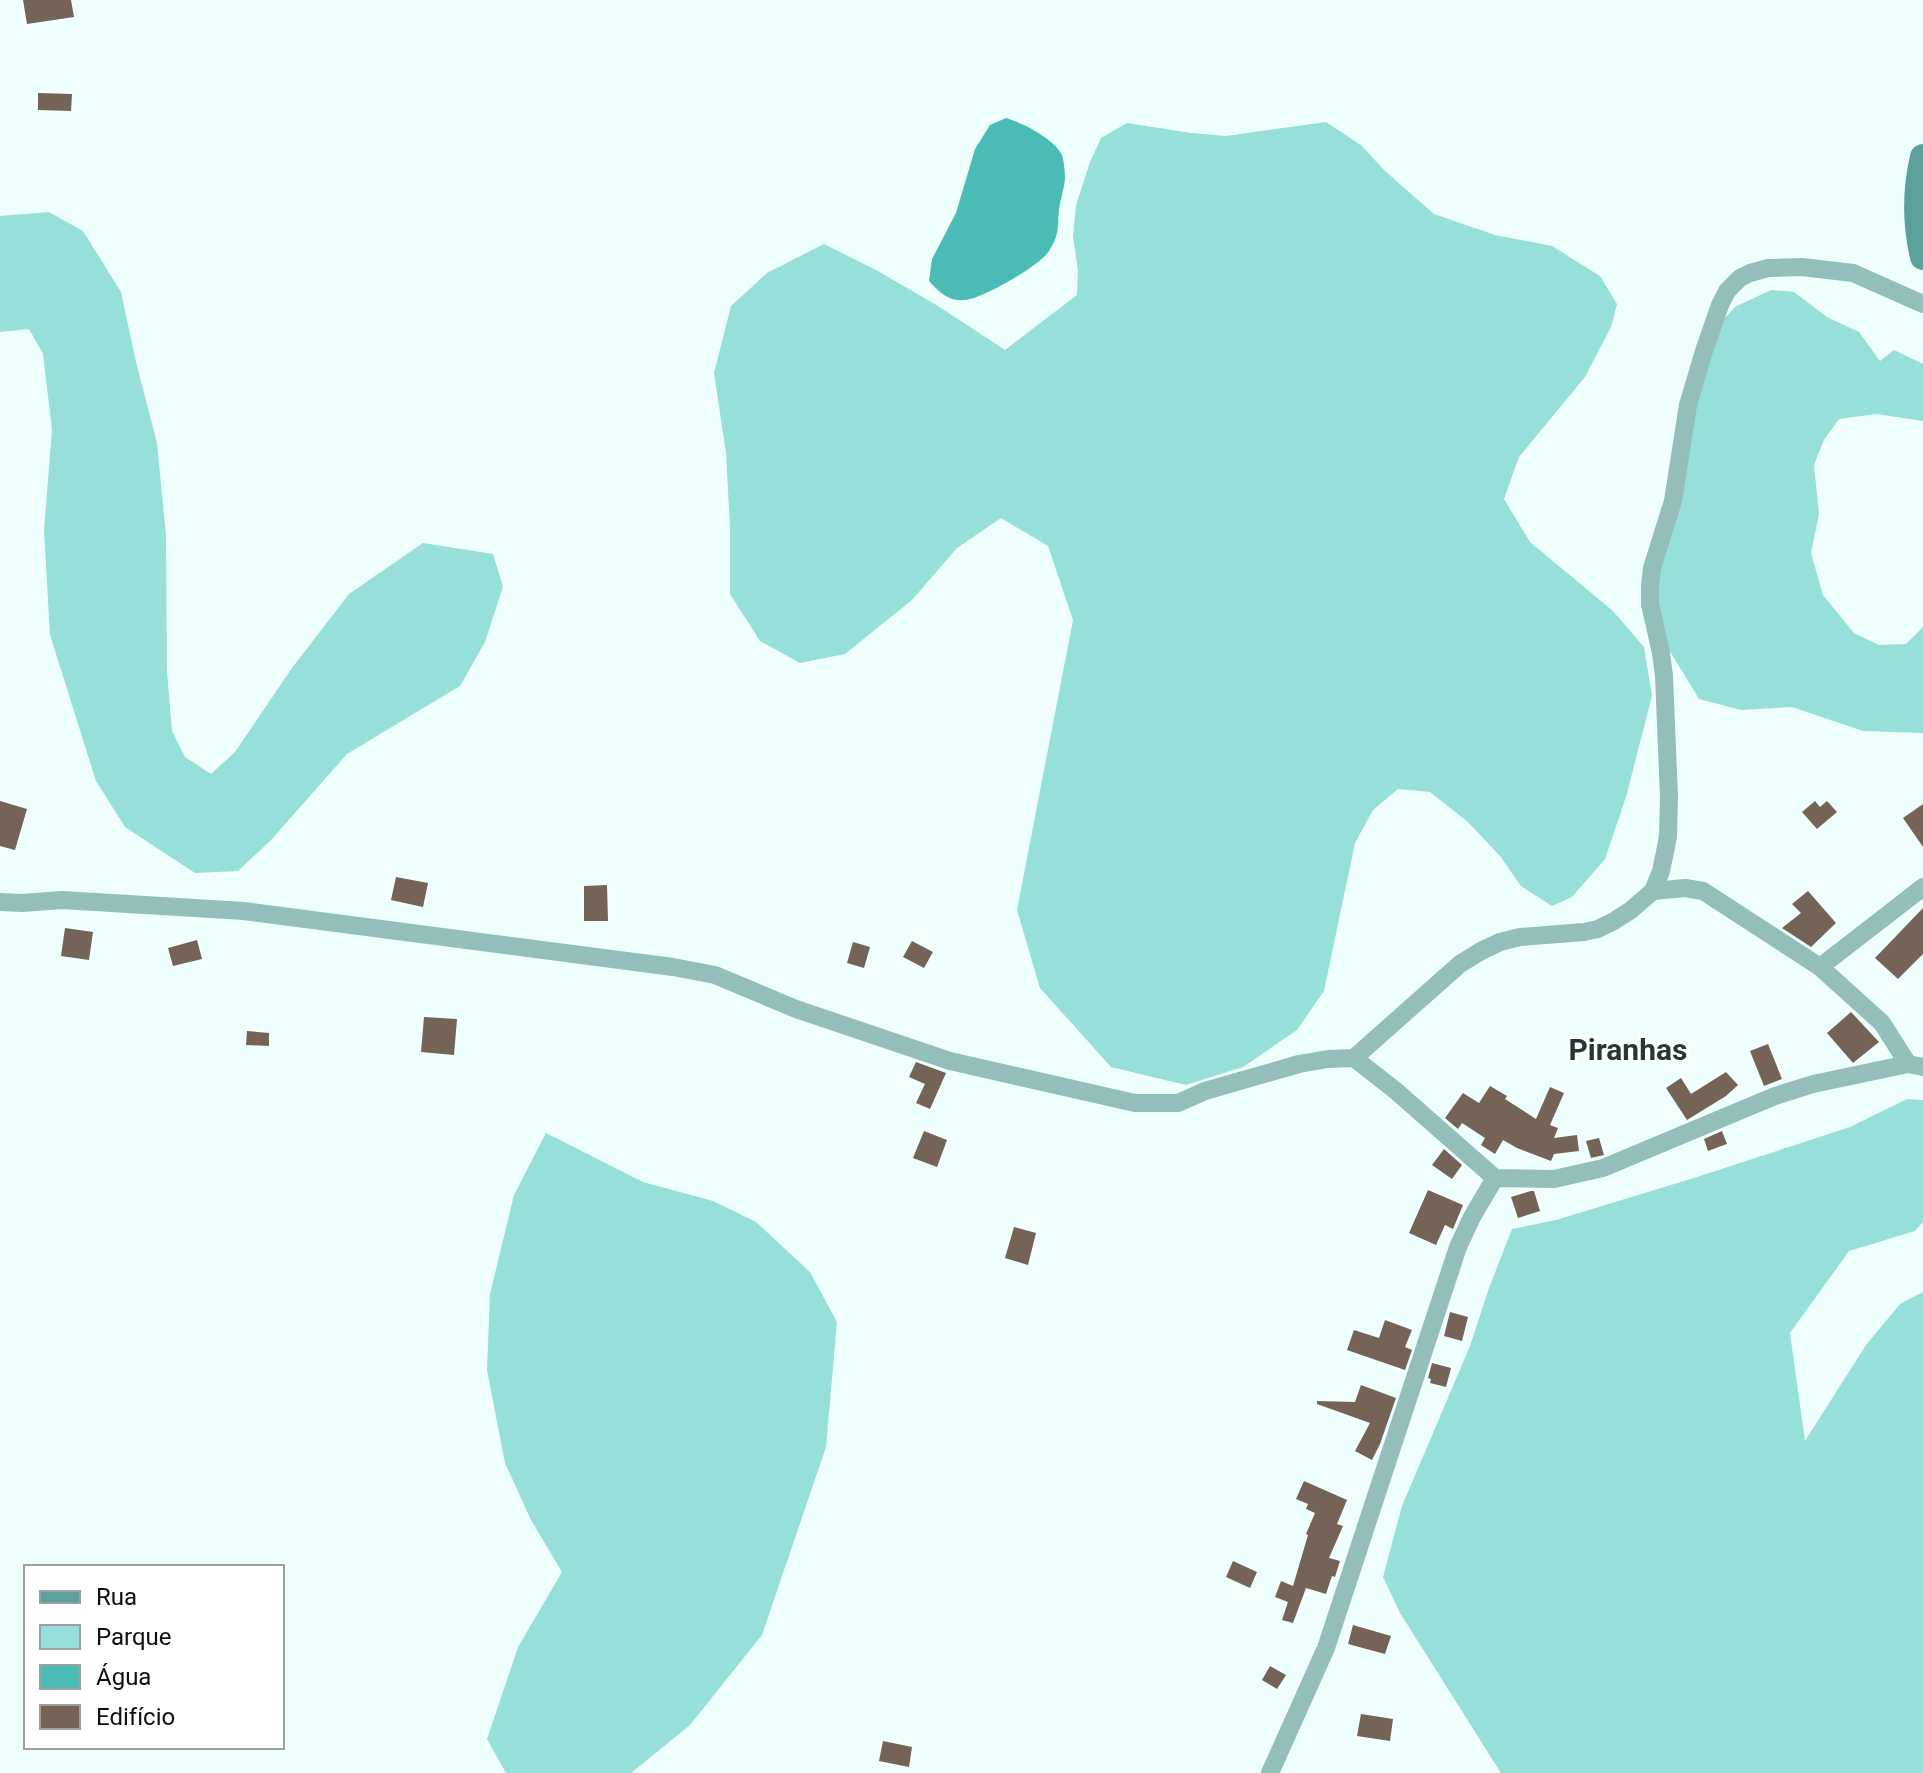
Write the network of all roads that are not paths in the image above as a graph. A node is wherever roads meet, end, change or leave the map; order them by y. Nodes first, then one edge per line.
1 (1923, 157) edge
2 (1923, 257) edge
3 (1923, 304) edge
4 (1923, 887) edge
5 (1653, 891) junction
6 (0, 902) edge
7 (1820, 967) junction
8 (1354, 1058) junction
9 (1915, 1066) edge
10 (1495, 1178) junction
11 (1270, 1773) edge

1 - 2 street
3 - 5 street
4 - 7 street
5 - 7 street
5 - 8 street
6 - 8 street
7 - 9 street
8 - 10 street
9 - 10 street
10 - 11 street

